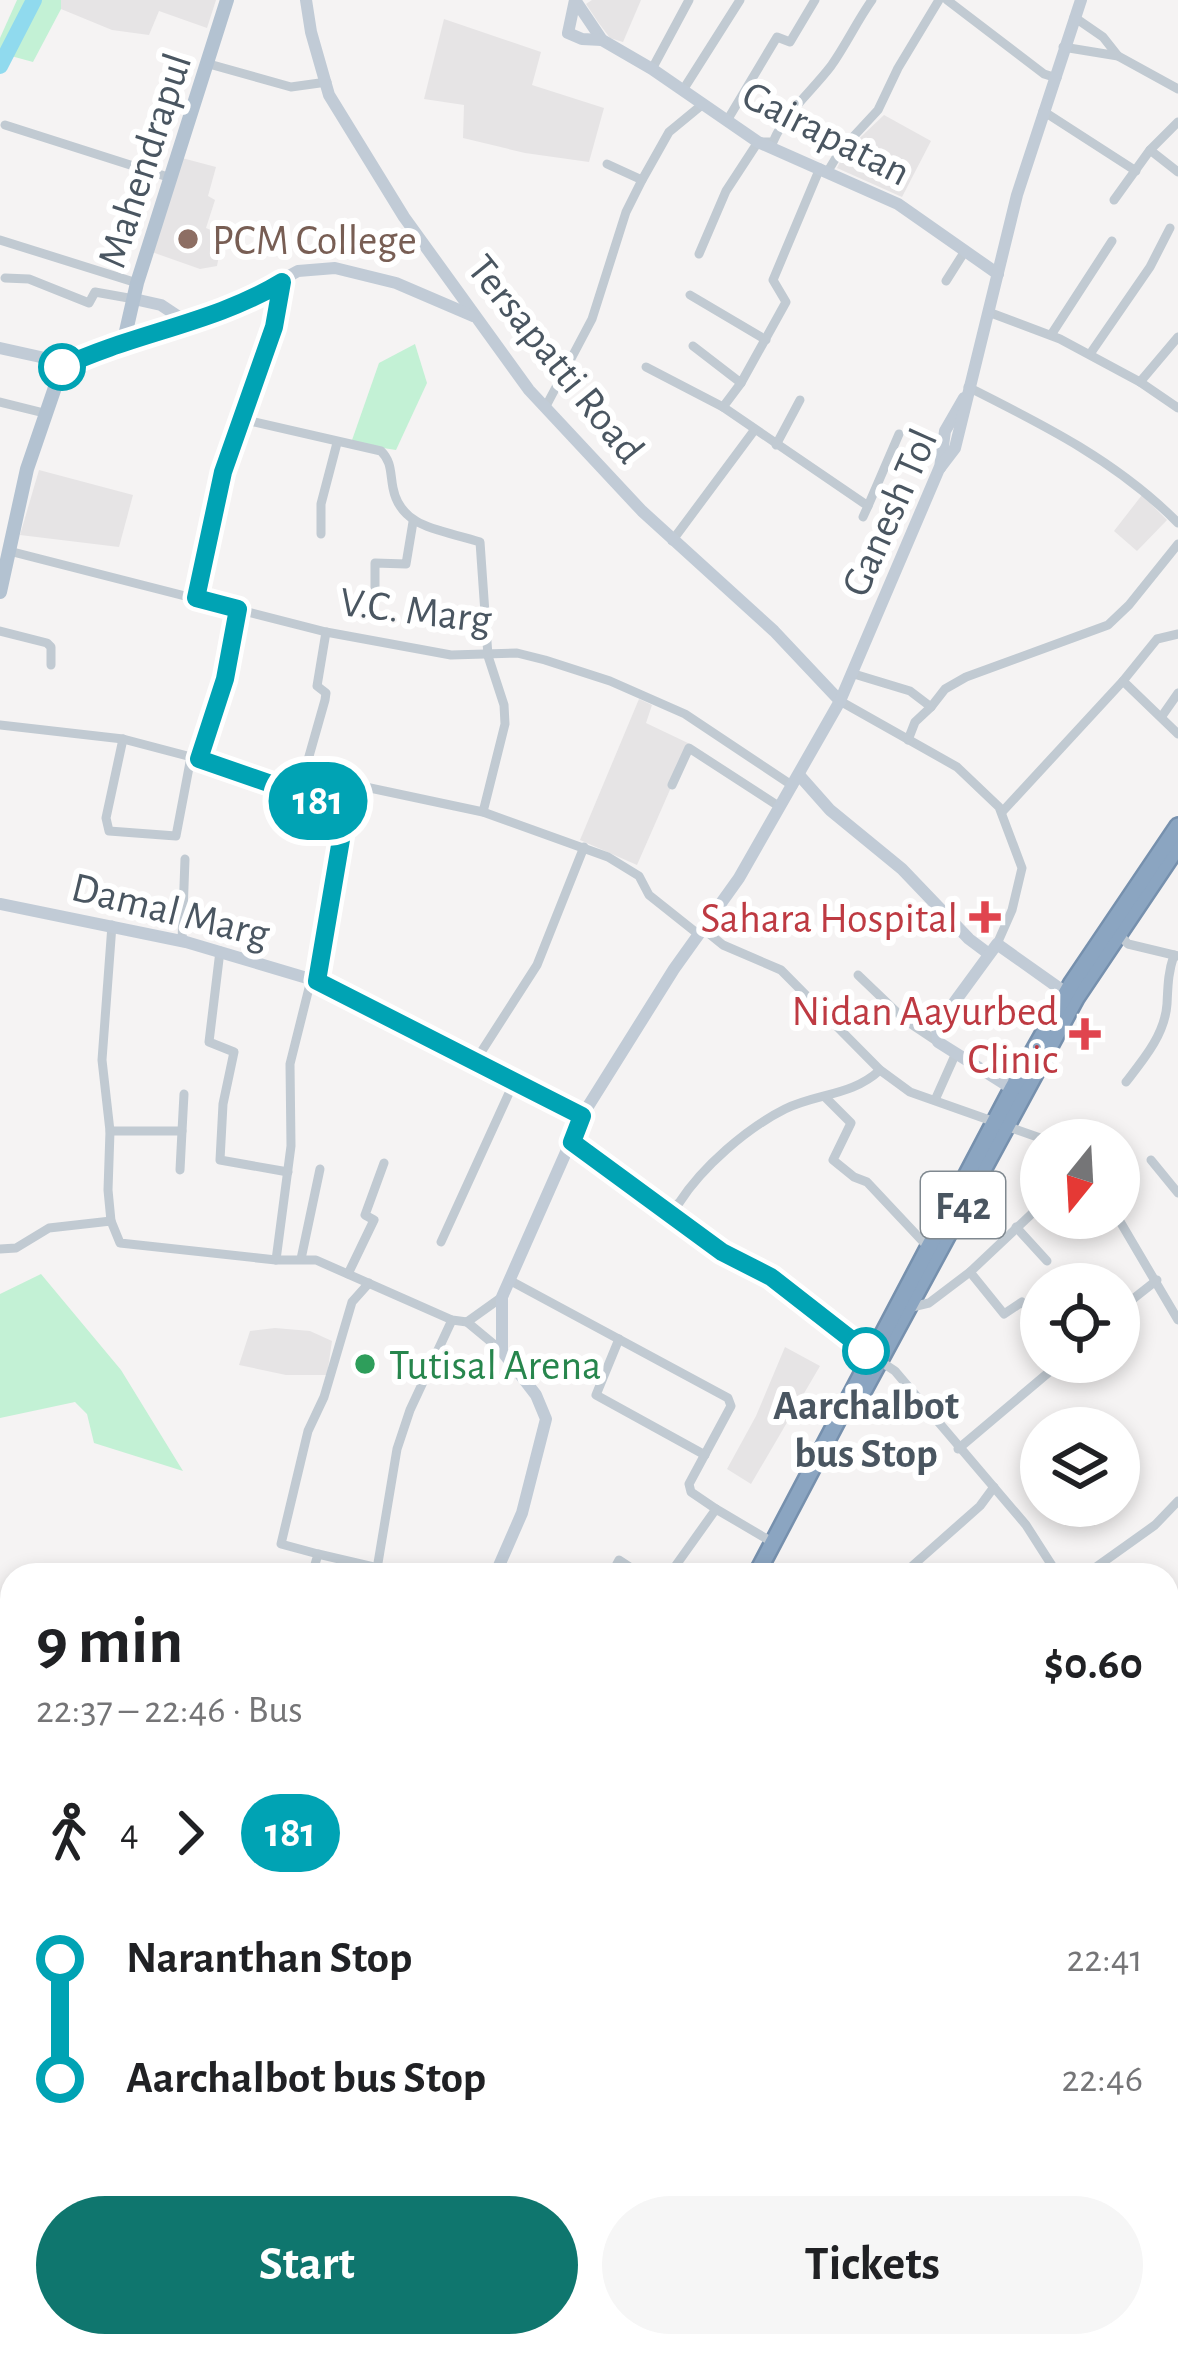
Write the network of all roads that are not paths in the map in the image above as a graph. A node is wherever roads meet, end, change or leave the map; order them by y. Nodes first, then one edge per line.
1 (227, 0) edge
2 (307, 0) edge
3 (574, 0) edge
4 (689, 0) edge
5 (740, 0) edge
6 (815, 0) edge
7 (872, 0) edge
8 (944, 0) edge
9 (1081, 0) edge
10 (1074, 17) junction
11 (602, 40) junction
12 (1064, 47) junction
13 (1118, 56) junction
14 (209, 64) junction
15 (652, 69) junction
16 (1057, 78) junction
17 (327, 82) junction
18 (1178, 89) edge
19 (683, 90) junction
20 (703, 104) junction
21 (1043, 111) junction
22 (728, 119) junction
23 (1178, 122) edge
24 (5, 125) dead end
25 (758, 142) junction
26 (1150, 150) junction
27 (608, 164) dead end
28 (824, 170) junction
29 (1136, 172) junction
30 (1178, 172) edge
31 (171, 178) junction
32 (642, 180) junction
33 (1114, 200) dead end
34 (1170, 228) dead end
35 (0, 240) edge
36 (1112, 241) dead end
37 (965, 250) junction
38 (699, 254) dead end
39 (998, 274) junction
40 (5, 278) dead end
41 (946, 281) dead end
42 (282, 282) junction
43 (135, 291) junction
44 (690, 295) dead end
45 (991, 313) junction
46 (474, 316) junction
47 (185, 322) junction
48 (1051, 335) junction
49 (1178, 337) edge
50 (124, 340) junction
51 (766, 340) junction
52 (693, 346) dead end
53 (0, 348) edge
54 (1090, 354) junction
55 (646, 367) dead end
56 (62, 368) junction
57 (1140, 382) junction
58 (741, 383) junction
59 (966, 391) junction
60 (800, 400) dead end
61 (0, 402) edge
62 (723, 407) junction
63 (1178, 408) edge
64 (544, 409) junction
65 (44, 412) junction
66 (241, 418) junction
67 (754, 432) junction
68 (899, 434) dead end
69 (338, 443) junction
70 (776, 446) junction
71 (413, 522) junction
72 (1178, 523) edge
73 (321, 534) dead end
74 (672, 541) junction
75 (1178, 544) edge
76 (9, 551) junction
77 (0, 592) edge
78 (375, 593) dead end
79 (196, 598) junction
80 (238, 609) junction
81 (0, 632) edge
82 (326, 632) junction
83 (1178, 634) edge
84 (488, 656) junction
85 (51, 665) dead end
86 (854, 674) junction
87 (1123, 680) junction
88 (1178, 693) edge
89 (840, 701) junction
90 (931, 707) junction
91 (1162, 716) junction
92 (0, 725) edge
93 (1178, 734) edge
94 (123, 740) junction
95 (908, 740) junction
96 (195, 758) junction
97 (796, 780) junction
98 (672, 785) dead end
99 (298, 795) junction
100 (780, 808) junction
101 (346, 810) junction
102 (483, 812) junction
103 (1002, 812) junction
104 (1178, 826) edge
105 (1178, 846) edge
106 (584, 848) junction
107 (184, 859) dead end
108 (0, 904) edge
109 (112, 925) junction
110 (700, 931) junction
111 (1118, 934) junction
112 (182, 941) junction
113 (993, 948) junction
114 (220, 951) junction
115 (1176, 956) edge
116 (858, 975) dead end
117 (314, 981) junction
118 (1066, 993) junction
119 (938, 1042) junction
120 (956, 1054) junction
121 (476, 1060) junction
122 (880, 1070) junction
123 (514, 1080) junction
124 (1126, 1082) dead end
125 (1017, 1092) junction
126 (184, 1094) dead end
127 (825, 1097) junction
128 (935, 1100) junction
129 (582, 1116) junction
130 (1000, 1124) junction
131 (110, 1131) junction
132 (182, 1131) junction
133 (1020, 1131) edge
134 (572, 1142) junction
135 (1151, 1160) dead end
136 (384, 1163) dead end
137 (320, 1168) dead end
138 (179, 1170) dead end
139 (288, 1172) junction
140 (1178, 1193) edge
141 (667, 1210) junction
142 (111, 1221) junction
143 (1020, 1223) edge
144 (1016, 1227) junction
145 (1131, 1239) edge
146 (441, 1242) dead end
147 (928, 1246) junction
148 (0, 1249) edge
149 (302, 1258) junction
150 (277, 1260) junction
151 (1047, 1261) dead end
152 (970, 1272) junction
153 (348, 1274) junction
154 (509, 1280) junction
155 (1157, 1280) junction
156 (369, 1283) junction
157 (1140, 1293) edge
158 (502, 1297) junction
159 (1020, 1301) edge
160 (908, 1308) junction
161 (452, 1320) junction
162 (1178, 1320) edge
163 (467, 1322) junction
164 (619, 1339) junction
165 (502, 1351) junction
166 (876, 1357) junction
167 (1035, 1383) edge
168 (958, 1449) junction
169 (705, 1455) junction
170 (994, 1487) junction
171 (1178, 1501) edge
172 (716, 1509) junction
173 (772, 1542) junction
174 (318, 1554) junction
175 (315, 1563) edge
176 (349, 1563) edge
177 (378, 1563) edge
178 (500, 1563) edge
179 (678, 1563) edge
180 (762, 1563) edge
181 (773, 1563) edge
182 (916, 1563) edge
183 (1050, 1563) edge
184 (1102, 1563) edge

1 - 14 main road, Mahendrapul
2 - 17 main road, Tersapatti Road
3 - 11 main road, Gairapatan
3 - 11 main road
4 - 15 street
5 - 19 street
6 - 22 street
7 - 25 street
8 - 16 street
8 - 28 street
9 - 10 main road, Ganesh Tol
10 - 12 main road, Ganesh Tol
10 - 13 street
11 - 15 main road, Gairapatan
12 - 13 street
12 - 16 main road, Ganesh Tol
13 - 18 street
14 - 17 street
14 - 31 main road, Mahendrapul
15 - 19 main road, Gairapatan
16 - 21 main road, Ganesh Tol
17 - 46 main road, Tersapatti Road
19 - 20 main road, Gairapatan
20 - 22 main road, Gairapatan
20 - 32 street
21 - 29 street
21 - 39 main road, Ganesh Tol
22 - 25 main road, Gairapatan
23 - 26 street
24 - 31 street
25 - 28 main road, Gairapatan
25 - 38 street
26 - 29 street
26 - 30 street
27 - 32 street
28 - 37 main road, Gairapatan
28 - 51 street
29 - 33 street
31 - 43 main road, Mahendrapul
32 - 64 street
34 - 54 street
35 - 43 street
36 - 48 street
37 - 39 main road, Gairapatan
37 - 41 street
39 - 45 main road, Ganesh Tol
40 - 43 street
42 - 46 main road
42 - 47 main road
42 - 66 street
43 - 47 main road
43 - 50 main road, Mahendrapul
44 - 51 street
45 - 48 street
45 - 59 main road, Ganesh Tol
46 - 64 main road, Tersapatti Road
47 - 50 main road
48 - 54 street
49 - 57 street
50 - 56 main road
51 - 58 street
52 - 58 street
53 - 56 main road
54 - 57 street
55 - 62 street
56 - 65 main road
57 - 63 street
58 - 62 street
59 - 72 street
59 - 86 main road, Ganesh Tol
60 - 70 street
61 - 65 street
62 - 67 street
64 - 74 main road, Tersapatti Road
65 - 76 main road
66 - 69 street
66 - 79 street
67 - 70 street
67 - 74 street
68 - 70 street
69 - 71 street
69 - 73 street, V.C. Marg
71 - 78 street, V.C. Marg
71 - 84 street
74 - 89 main road, Tersapatti Road
75 - 90 street
76 - 77 main road
76 - 79 street, V.C. Marg
79 - 80 street, V.C. Marg
80 - 82 street, V.C. Marg
80 - 96 street
81 - 85 street
82 - 84 street, V.C. Marg
82 - 99 street
83 - 87 street
84 - 97 street, V.C. Marg
84 - 102 street
86 - 89 main road, Ganesh Tol
86 - 90 street
87 - 91 street
87 - 103 street
88 - 91 street
89 - 95 street
89 - 97 main road, Ganesh Tol
90 - 95 street
91 - 93 street
92 - 94 street
94 - 96 street
94 - 96 street
95 - 103 street
96 - 99 street
97 - 100 main road, Ganesh Tol
97 - 113 main road
98 - 100 street
99 - 101 street
100 - 110 main road, Ganesh Tol
101 - 102 street
101 - 117 street
102 - 106 street
103 - 113 street
104 - 118 highway, F42
105 - 111 highway, F42
106 - 110 street
106 - 121 street
107 - 112 street
108 - 109 main road, Damal Marg
109 - 112 main road, Damal Marg
109 - 131 street
110 - 122 street
110 - 129 main road, Ganesh Tol
111 - 115 street
111 - 125 highway, F42
112 - 114 main road, Damal Marg
113 - 118 main road
113 - 119 main road
114 - 117 main road, Damal Marg
114 - 139 street
115 - 124 street
116 - 119 street
117 - 121 main road, Damal Marg
117 - 139 street
118 - 125 highway, F42
119 - 120 main road
120 - 125 main road
120 - 128 street
121 - 123 main road, Damal Marg
122 - 127 street
122 - 128 street
123 - 129 main road, Damal Marg
123 - 146 street
125 - 130 highway, F42
126 - 132 street
127 - 141 street
127 - 147 street
128 - 130 street
129 - 134 main road, Ganesh Tol
130 - 133 street
130 - 147 highway, F42
130 - 160 highway, F42
131 - 132 street
131 - 142 street
132 - 138 street
134 - 141 main road
134 - 154 main road, Ganesh Tol
135 - 140 street
136 - 153 street
137 - 149 street
139 - 150 street
141 - 166 main road
142 - 148 street
142 - 150 street
143 - 144 street
144 - 151 street
144 - 152 street
145 - 155 street
147 - 166 highway, F42
149 - 150 street
149 - 153 street
152 - 159 street
152 - 160 street
153 - 156 street
154 - 158 main road, Ganesh Tol
154 - 164 street
155 - 157 street
155 - 162 street
156 - 161 street
156 - 174 street
158 - 163 street
158 - 165 main road
160 - 166 highway, F42
161 - 163 street
161 - 177 street
163 - 165 street
164 - 169 street
164 - 169 street
165 - 178 main road
166 - 168 street
166 - 173 highway, F42
166 - 181 highway, F42
167 - 168 street
168 - 170 street
169 - 172 street
170 - 182 street
170 - 183 street
171 - 184 street
172 - 173 street
172 - 179 street
173 - 180 highway, F42
174 - 175 street
174 - 176 street

